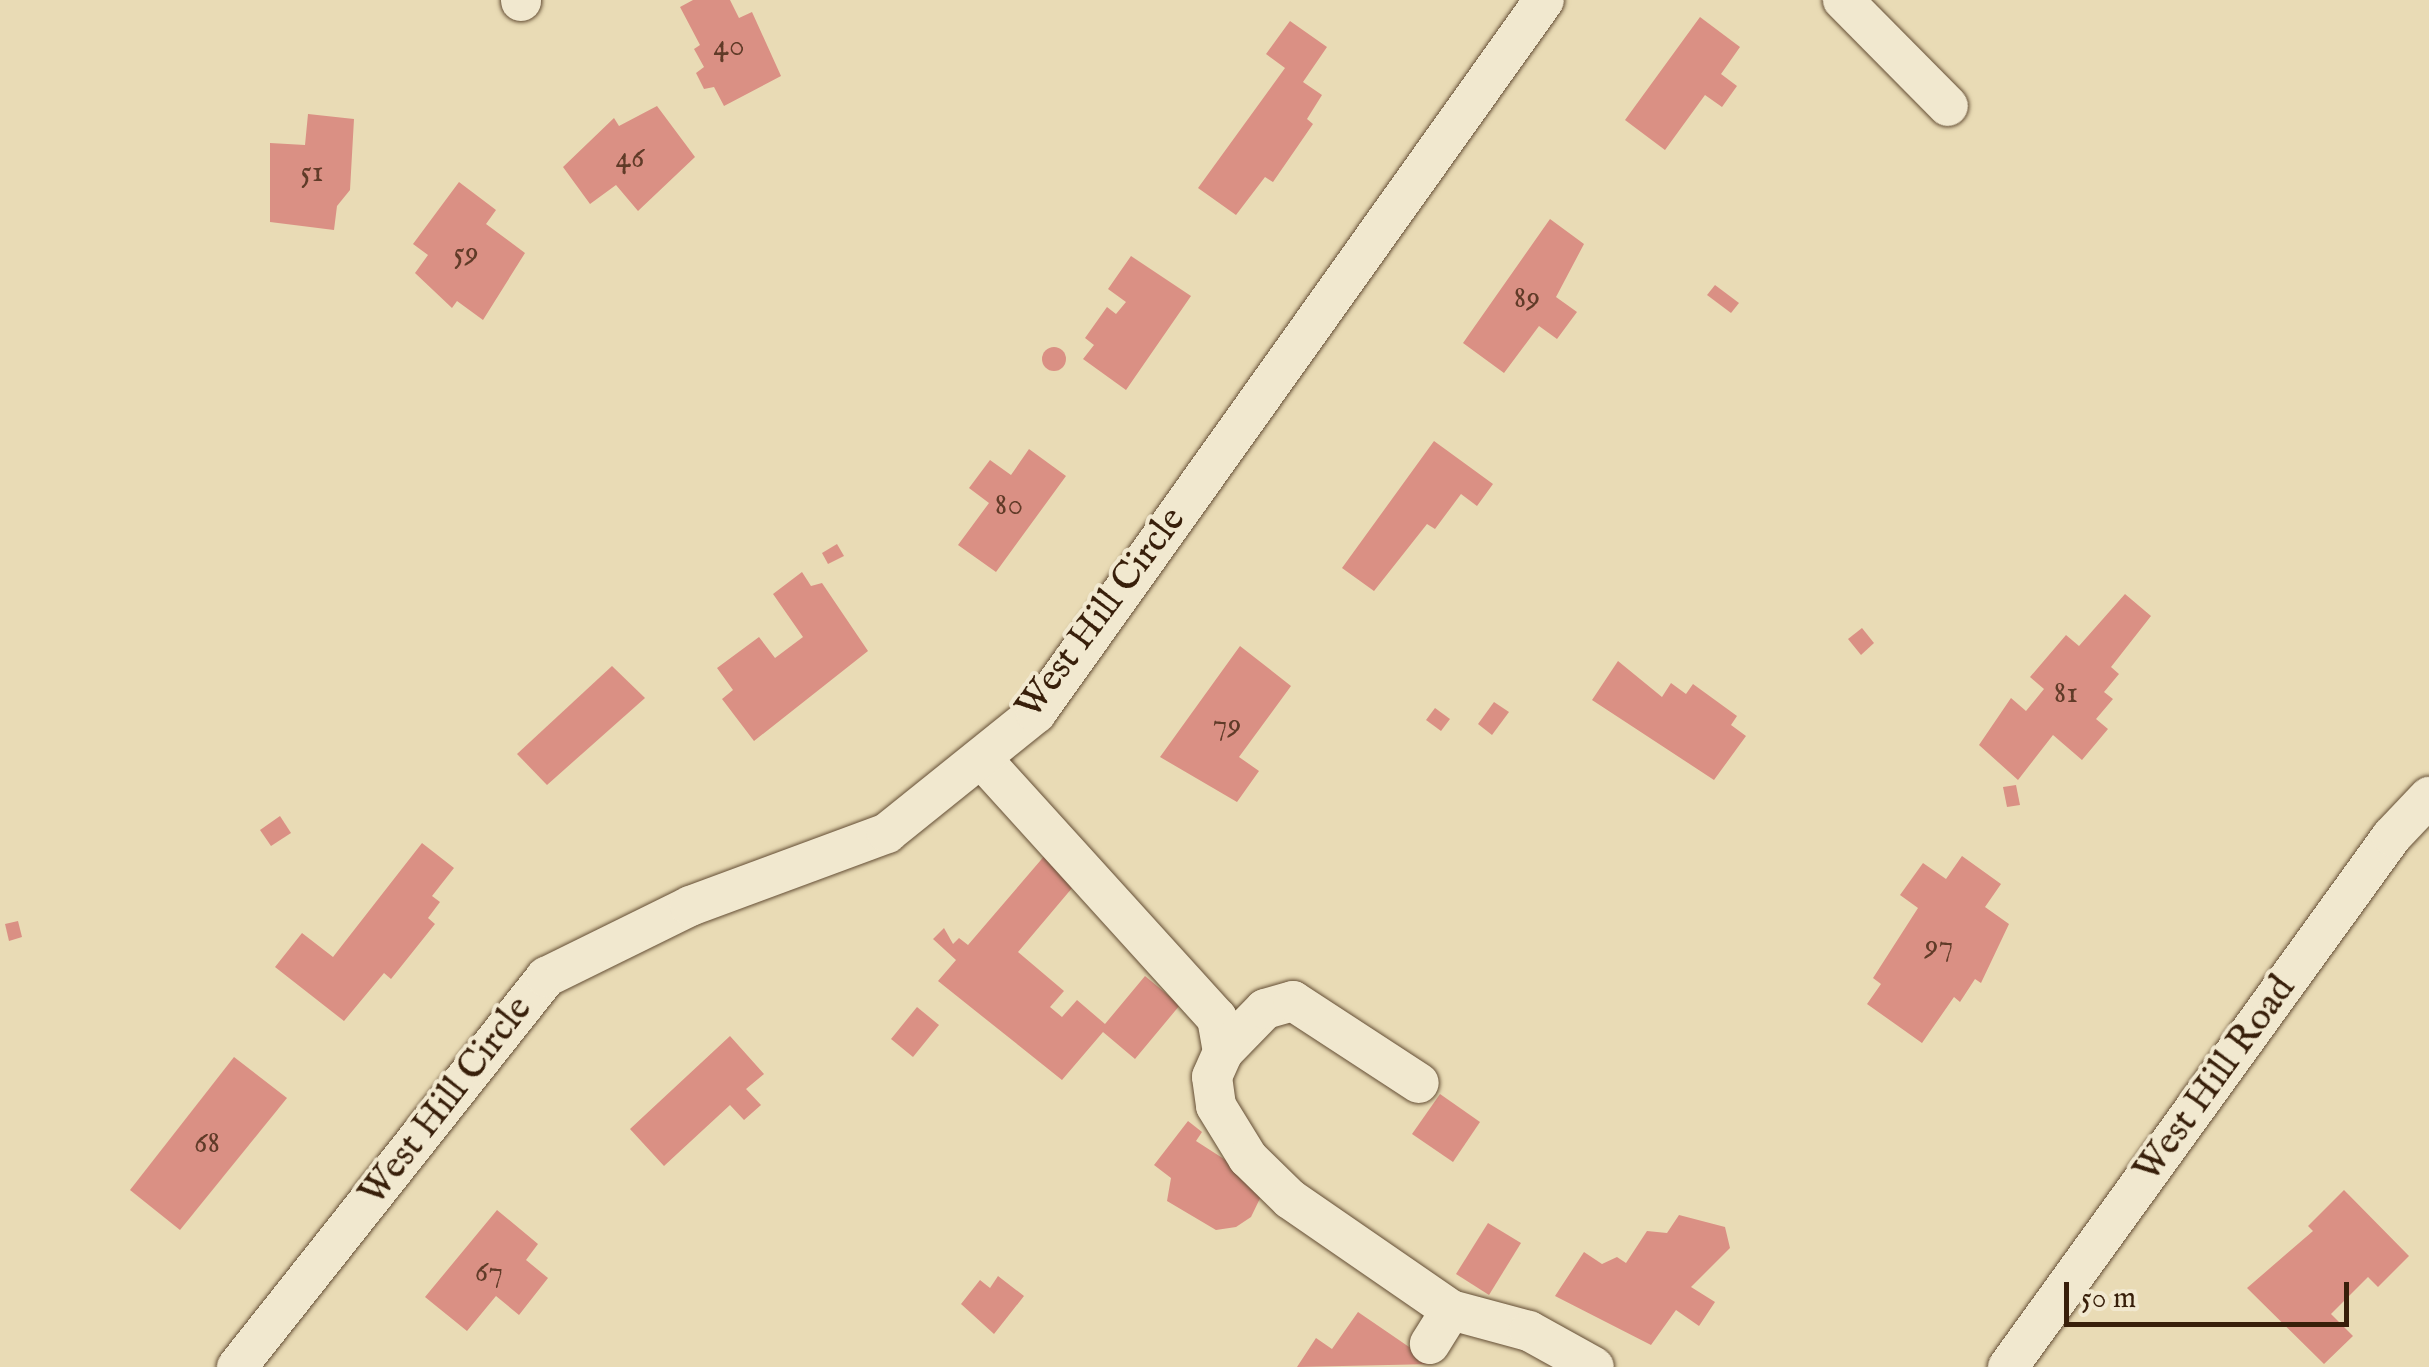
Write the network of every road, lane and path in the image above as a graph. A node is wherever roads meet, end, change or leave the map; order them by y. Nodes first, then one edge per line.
1 (1544, 0) edge
2 (1843, 0) edge
3 (1948, 106) dead end
4 (981, 758) junction
5 (2429, 796) edge
6 (1223, 1052) junction
7 (1419, 1084) dead end
8 (1451, 1310) junction
9 (1430, 1344) dead end
10 (237, 1367) edge
11 (1594, 1367) edge
12 (2008, 1367) edge

1 - 4 street, West Hill Circle
2 - 3 street
4 - 6 street
4 - 10 street, West Hill Circle
5 - 12 street, West Hill Road
6 - 7 street
6 - 8 street
8 - 9 street
8 - 11 street

